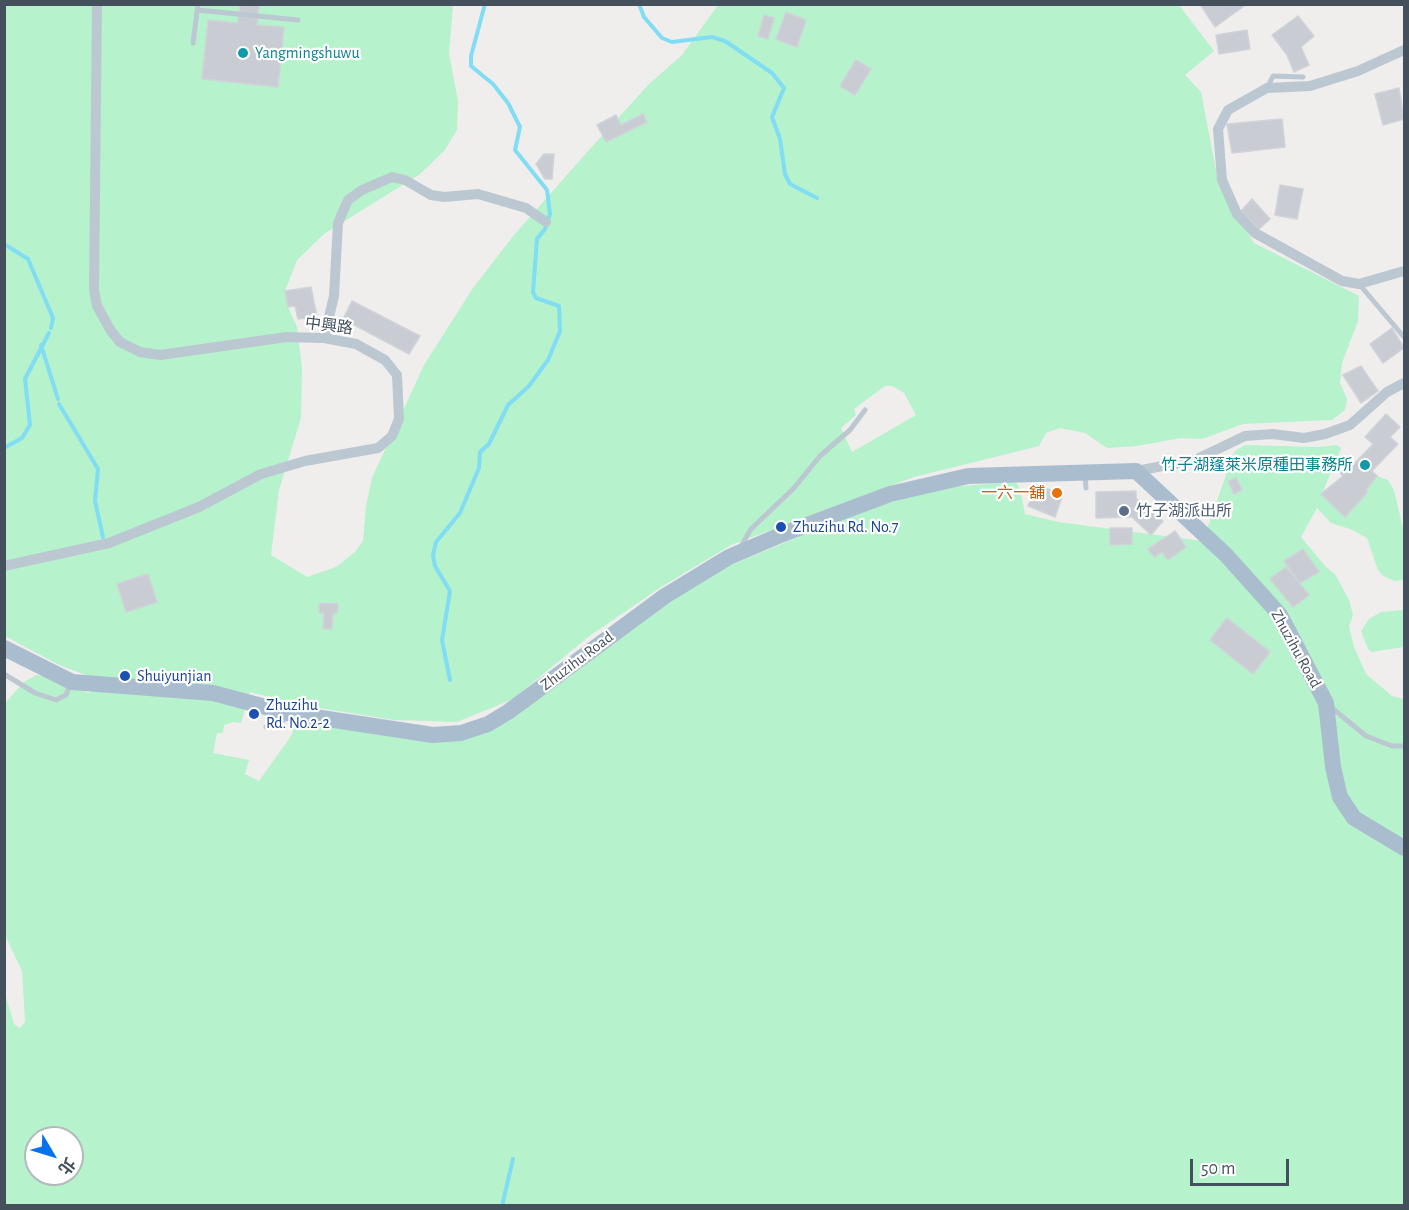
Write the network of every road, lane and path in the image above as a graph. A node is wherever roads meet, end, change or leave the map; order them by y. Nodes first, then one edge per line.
1 (97, 4) edge
2 (198, 7) edge
3 (298, 20) dead end
4 (194, 43) dead end
5 (1404, 50) edge
6 (1303, 77) dead end
7 (1267, 88) junction
8 (550, 223) dead end
9 (1404, 271) edge
10 (1359, 284) junction
11 (1404, 337) edge
12 (324, 338) junction
13 (1404, 383) edge
14 (865, 410) dead end
15 (1084, 471) junction
16 (1136, 471) junction
17 (1086, 488) dead end
18 (736, 554) junction
19 (4, 566) edge
20 (4, 648) edge
21 (4, 674) edge
22 (72, 682) junction
23 (1326, 703) junction
24 (288, 713) junction
25 (266, 728) dead end
26 (1404, 746) edge
27 (1404, 848) edge

1 - 12 street, 中興路
2 - 3 lane
2 - 4 lane
5 - 7 street
6 - 7 lane
7 - 10 street
8 - 12 street
9 - 10 street
10 - 11 lane
12 - 19 street, 中興路
13 - 16 street, Zhuzihu Road
14 - 18 lane
15 - 16 main road, Zhuzihu Road
15 - 17 lane
15 - 18 main road, Zhuzihu Road
16 - 23 main road, Zhuzihu Road
18 - 24 main road, Zhuzihu Road
20 - 22 main road, Zhuzihu Road
21 - 22 lane
22 - 24 main road, Zhuzihu Road
23 - 26 lane
23 - 27 main road, Zhuzihu Road
24 - 25 lane

